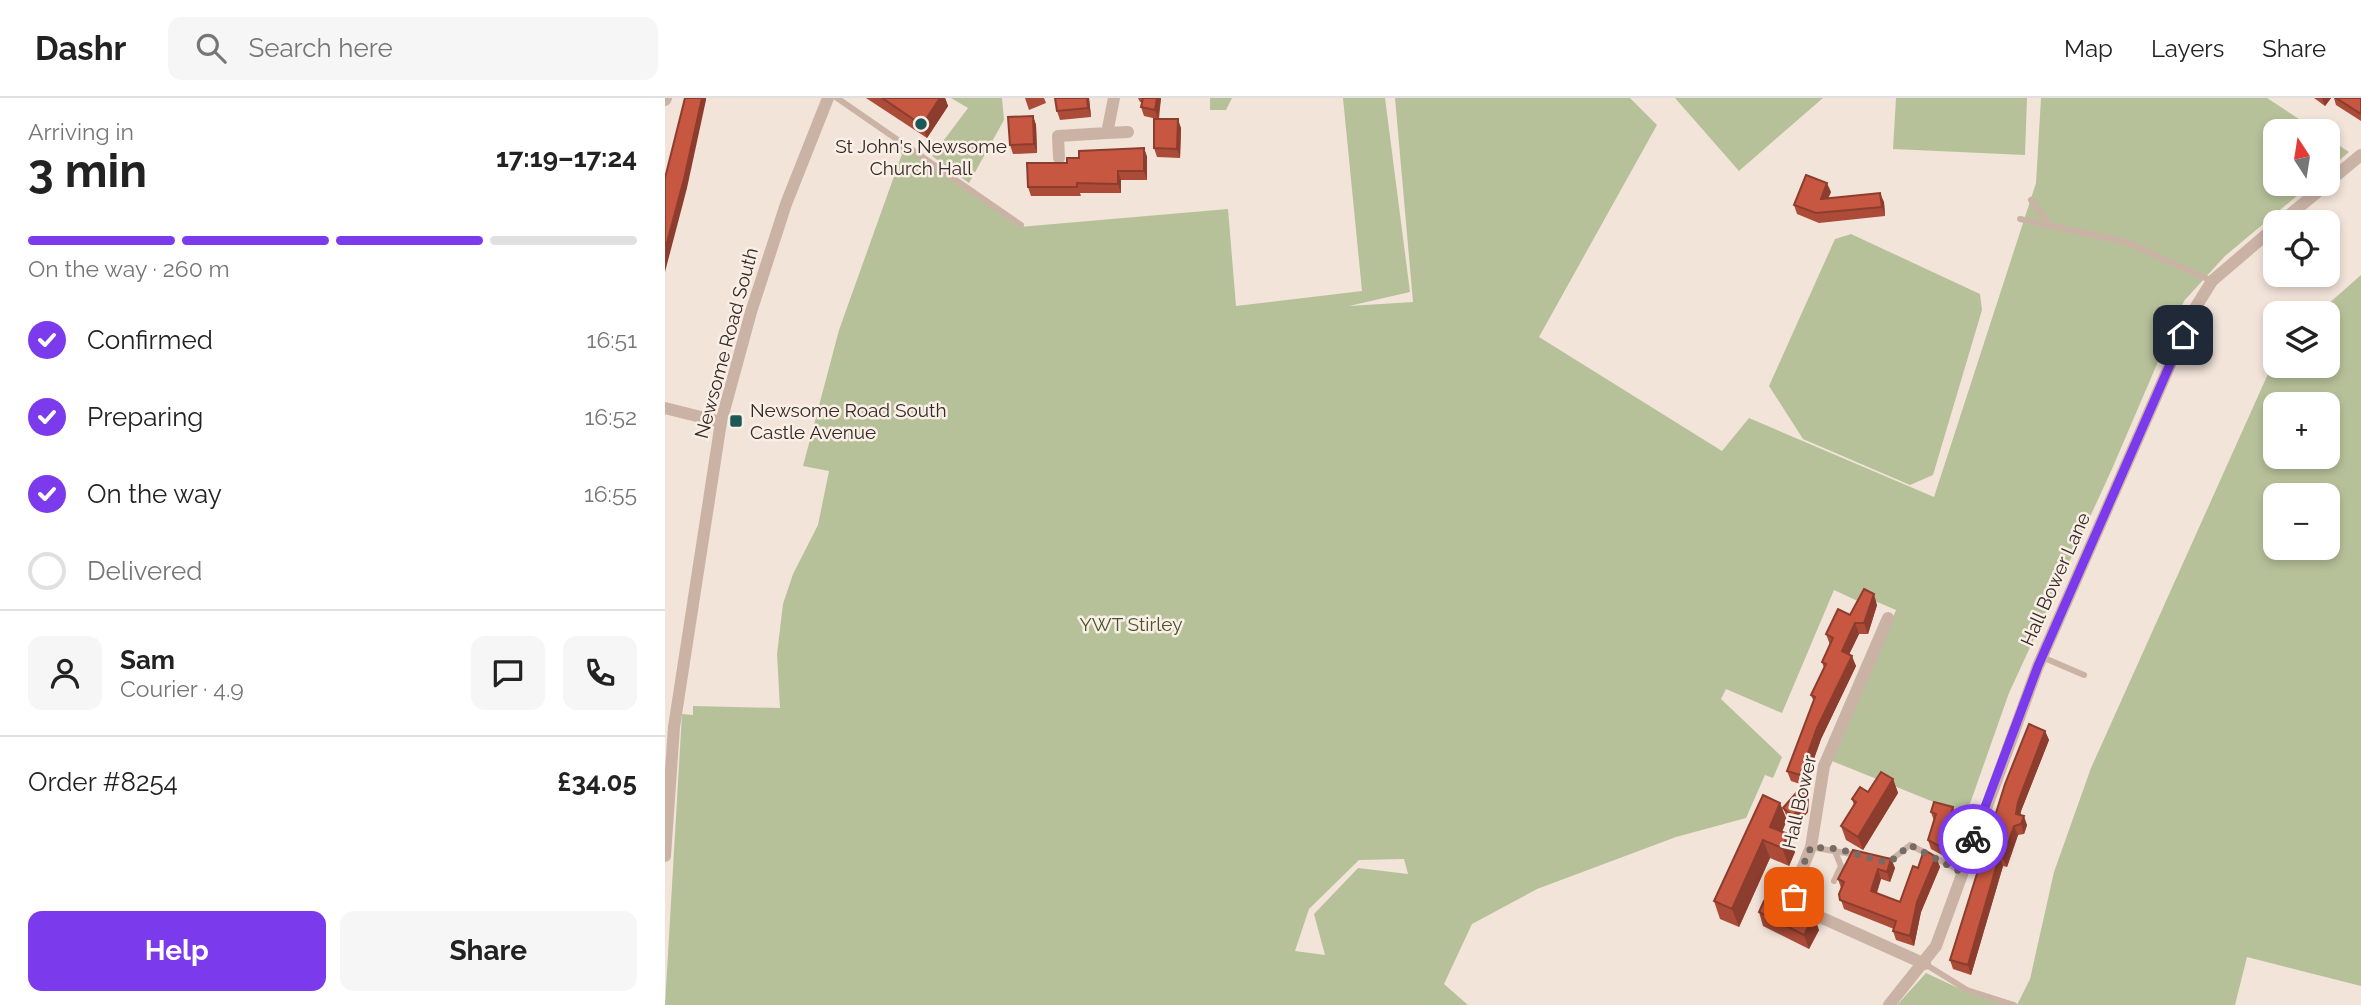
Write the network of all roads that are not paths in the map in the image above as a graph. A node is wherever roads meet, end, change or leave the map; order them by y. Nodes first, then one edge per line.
1 (828, 98) edge
2 (837, 98) edge
3 (1114, 98) edge
4 (1128, 132) dead end
5 (1107, 134) junction
6 (2361, 155) edge
7 (1059, 158) dead end
8 (2340, 172) edge
9 (2312, 196) edge
10 (2031, 200) dead end
11 (2295, 210) edge
12 (2020, 219) dead end
13 (1021, 225) dead end
14 (2051, 226) junction
15 (2263, 237) edge
16 (2212, 281) junction
17 (665, 408) edge
18 (721, 422) junction
19 (1888, 618) dead end
20 (2042, 657) junction
21 (2084, 675) dead end
22 (1811, 847) junction
23 (1834, 849) junction
24 (665, 856) edge
25 (1863, 856) edge
26 (1874, 859) edge
27 (1961, 872) junction
28 (1834, 881) dead end
29 (1925, 964) junction
30 (1889, 1005) edge
31 (2014, 1005) edge

1 - 18 street, Newsome Road South
2 - 13 lane
3 - 5 street
4 - 5 street
5 - 7 street
6 - 8 street
9 - 11 street
10 - 14 lane
12 - 14 lane
14 - 16 lane
15 - 16 street, Hall Bower Lane
16 - 20 street, Hall Bower Lane
17 - 18 street
18 - 24 street, Newsome Road South
19 - 22 street, Hall Bower
20 - 21 lane
20 - 27 street, Hall Bower Lane
22 - 23 lane
22 - 29 street, Hall Bower
23 - 25 lane
23 - 28 lane
26 - 27 lane
27 - 29 street, Hall Bower Lane
29 - 30 street, Hall Bower Lane
29 - 31 lane

